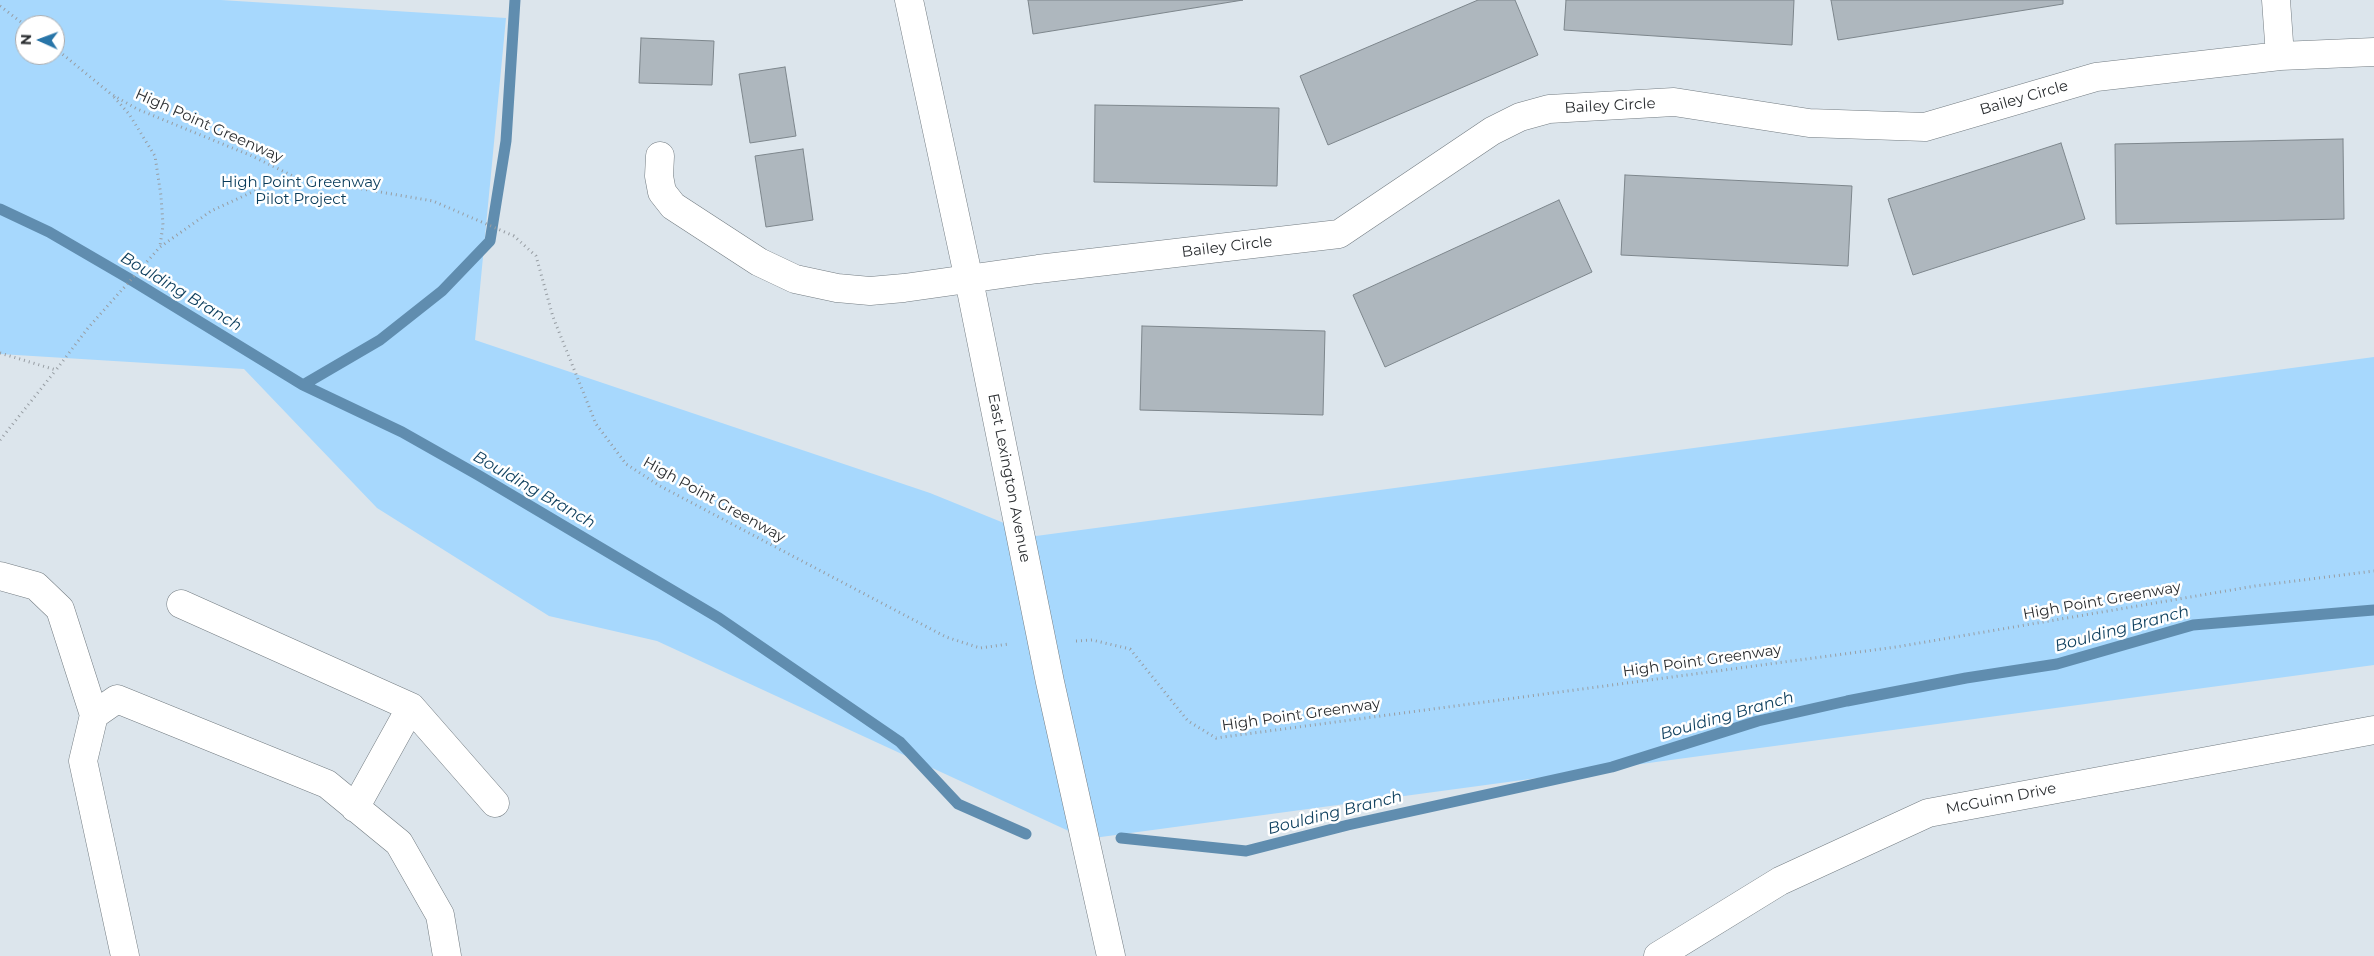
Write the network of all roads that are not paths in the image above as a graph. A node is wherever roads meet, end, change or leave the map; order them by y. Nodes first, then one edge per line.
1 (909, 0) edge
2 (2276, 0) edge
3 (2374, 52) edge
4 (2280, 56) junction
5 (660, 156) dead end
6 (969, 280) junction
7 (0, 576) edge
8 (181, 604) dead end
9 (411, 707) junction
10 (94, 715) junction
11 (2374, 730) edge
12 (495, 803) dead end
13 (355, 808) junction
14 (125, 956) edge
15 (447, 956) edge
16 (1112, 956) edge
17 (1658, 956) edge

1 - 6 street, East Lexington Avenue
2 - 4 street
3 - 4 street, Bailey Circle
4 - 6 street, Bailey Circle
5 - 6 street, Bailey Circle
6 - 16 street, East Lexington Avenue
7 - 10 street
8 - 9 street
9 - 12 street
9 - 13 street
10 - 13 street
10 - 14 street
11 - 17 street, McGuinn Drive
13 - 15 street

